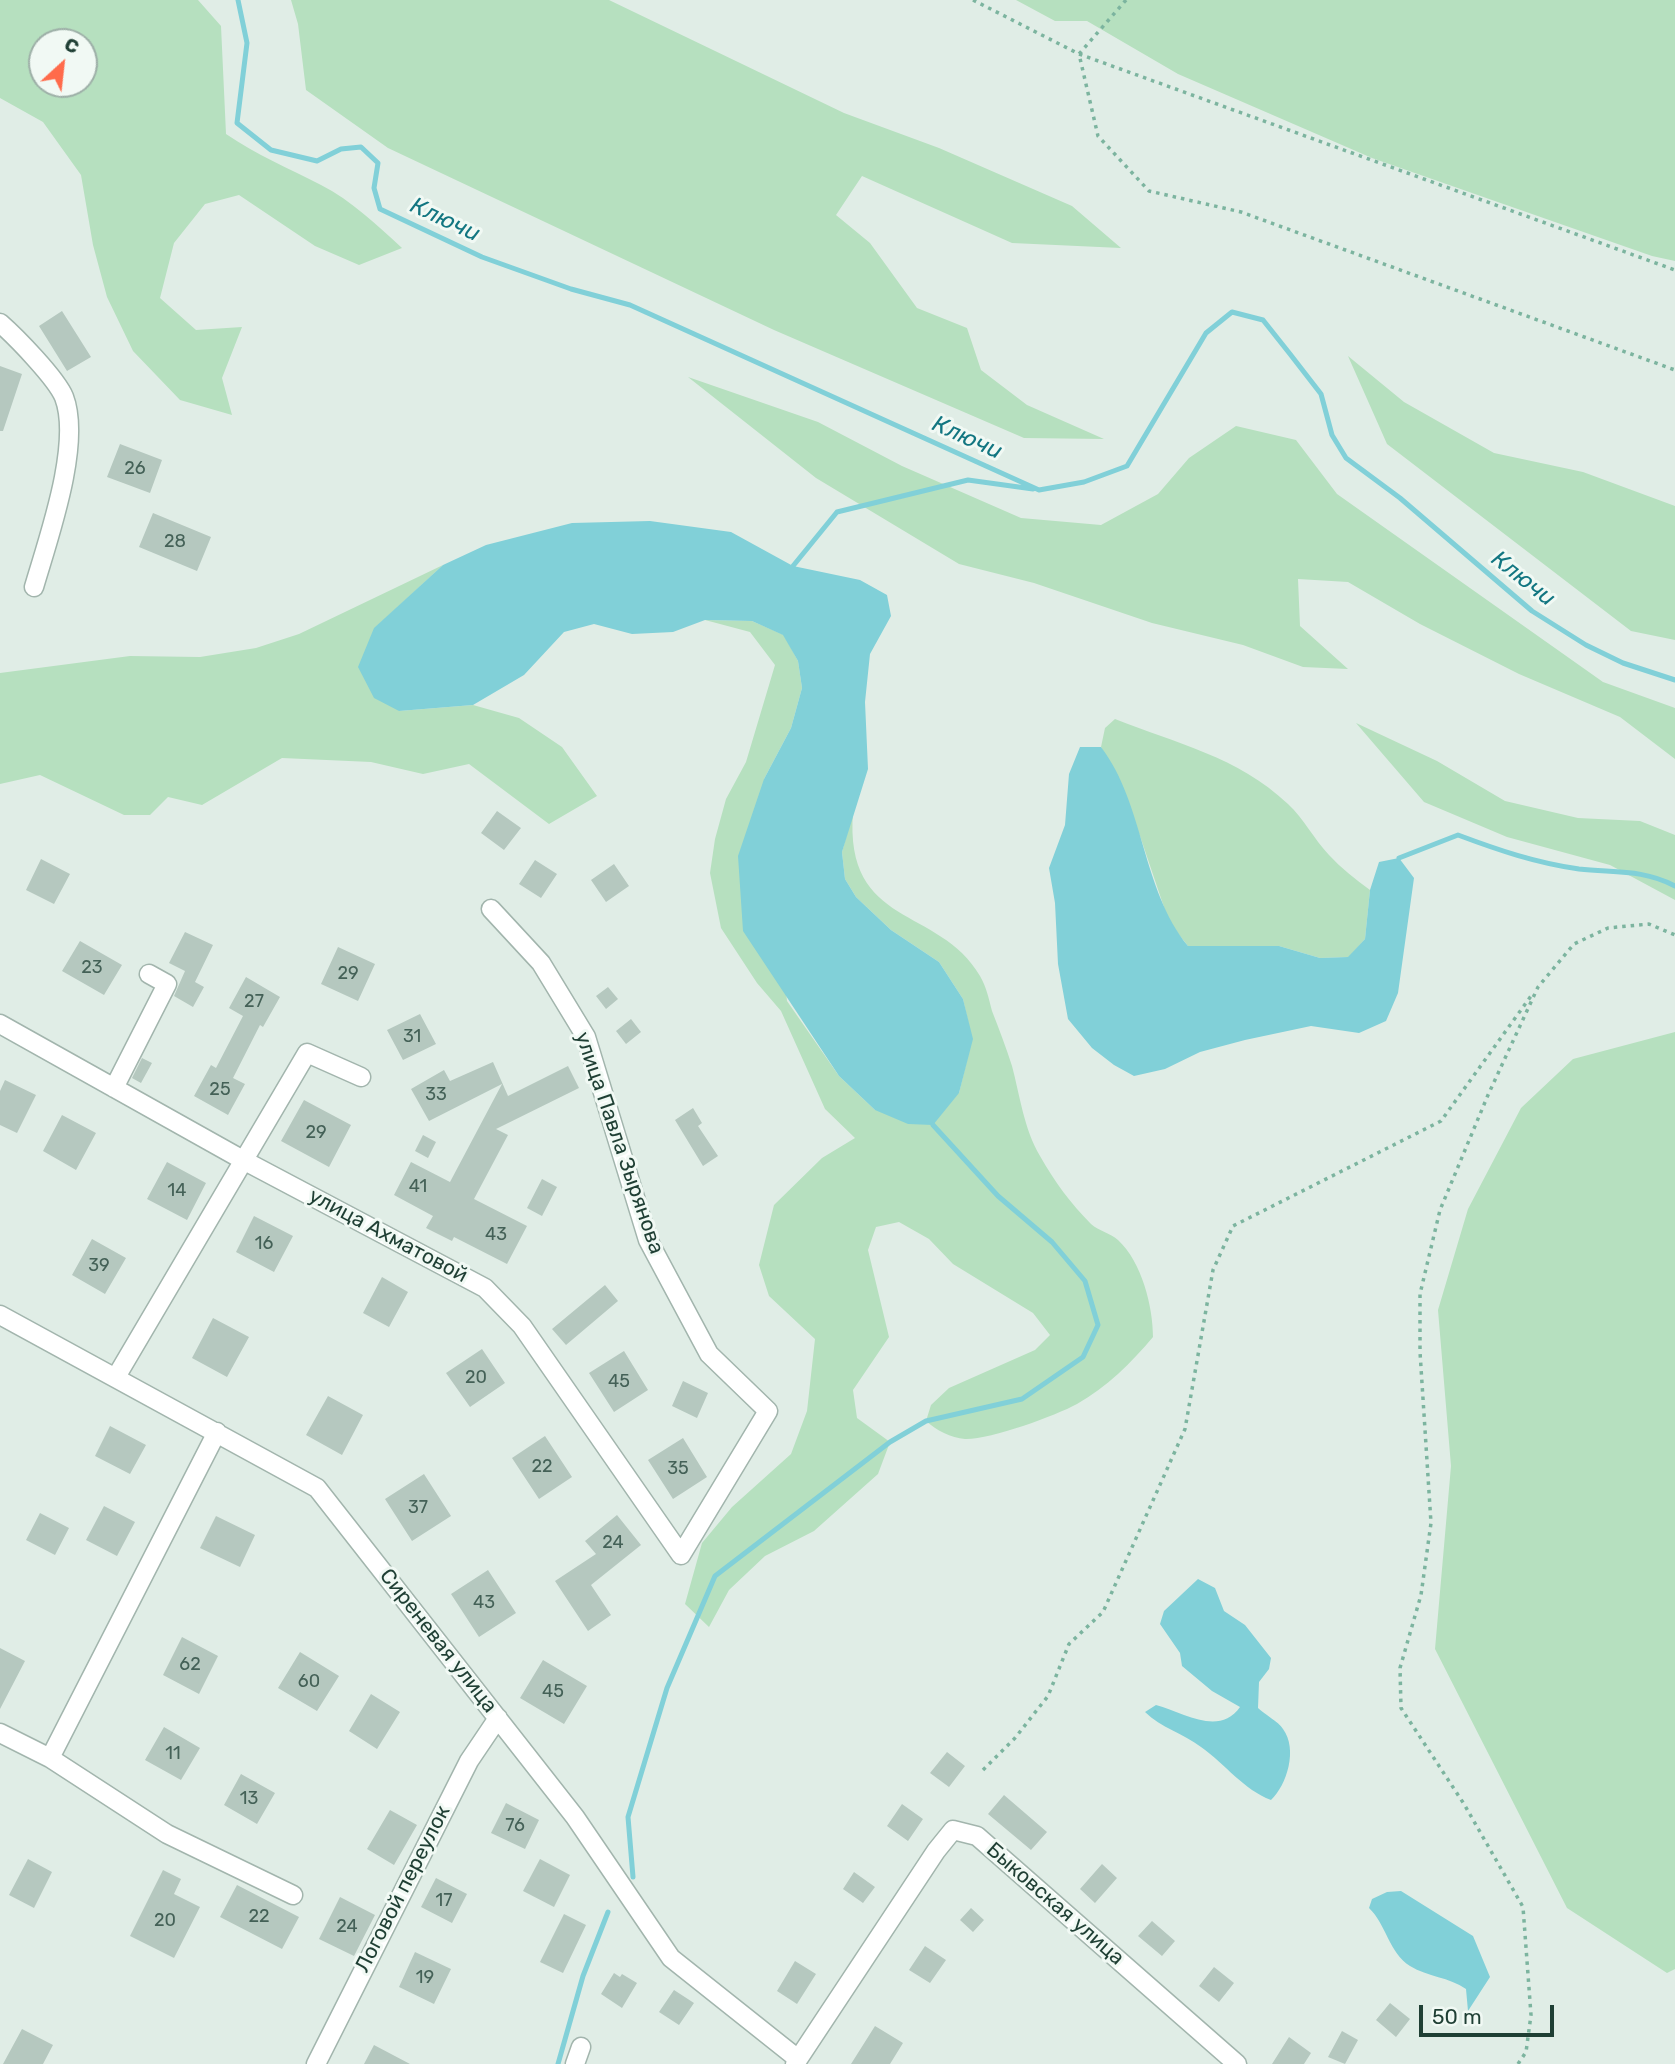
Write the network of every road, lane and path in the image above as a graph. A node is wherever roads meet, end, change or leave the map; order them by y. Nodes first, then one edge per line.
1 (973, 0) edge
2 (1126, 0) edge
3 (1079, 54) junction
4 (1675, 270) edge
5 (0, 323) edge
6 (1675, 370) edge
7 (34, 587) dead end
8 (491, 909) dead end
9 (1675, 934) edge
10 (149, 974) dead end
11 (1538, 987) junction
12 (0, 1024) edge
13 (360, 1077) dead end
14 (114, 1088) junction
15 (243, 1160) junction
16 (0, 1315) edge
17 (116, 1377) junction
18 (217, 1432) junction
19 (681, 1555) joint
20 (498, 1718) junction
21 (0, 1733) edge
22 (50, 1758) junction
23 (983, 1770) dead end
24 (293, 1895) dead end
25 (581, 2047) dead end
26 (797, 2062) edge
27 (316, 2064) edge
28 (575, 2064) edge
29 (1237, 2064) edge
30 (1517, 2064) edge

1 - 3 path
2 - 3 path
3 - 4 path
3 - 6 path
5 - 7 street
8 - 19 street, улица Павла Зырянова
9 - 11 path
10 - 14 street
11 - 23 path
11 - 30 path
12 - 14 street, улица Ахматовой
13 - 15 street
14 - 15 street, улица Ахматовой
15 - 17 street
15 - 19 street, улица Ахматовой
16 - 17 street, Сиреневая улица
17 - 18 street, Сиреневая улица
18 - 20 street, Сиреневая улица
18 - 22 street
20 - 26 street, Сиреневая улица
20 - 27 street, Логовой переулок
21 - 22 street
22 - 24 street
25 - 28 street
26 - 29 street, Быковская улица

